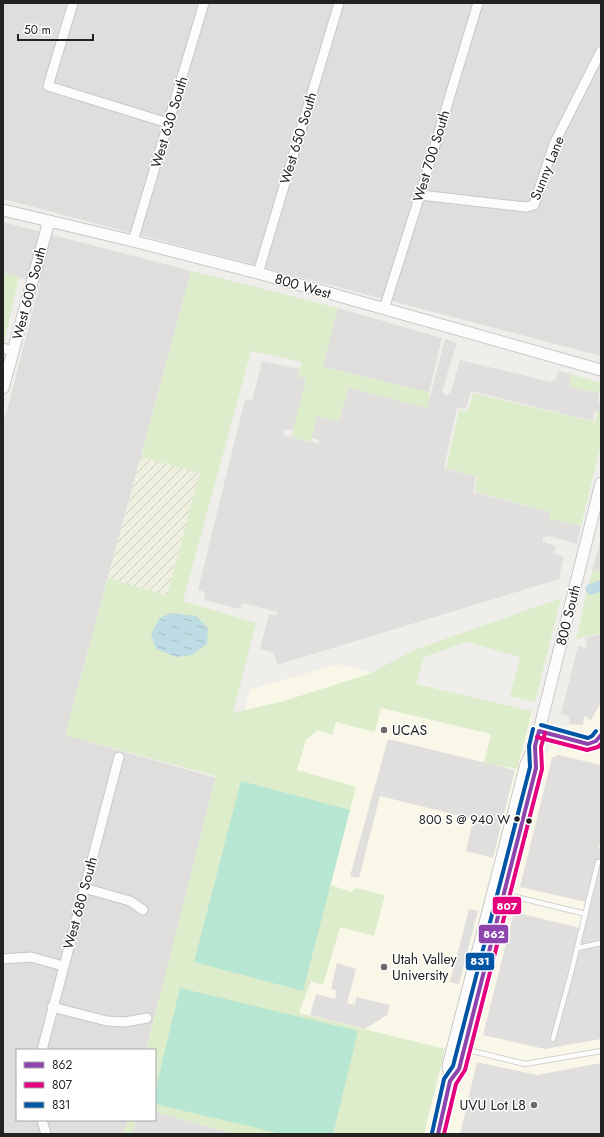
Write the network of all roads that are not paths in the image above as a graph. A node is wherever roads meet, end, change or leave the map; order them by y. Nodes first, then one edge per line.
1 (73, 3) edge
2 (204, 3) edge
3 (339, 3) edge
4 (478, 3) edge
5 (601, 51) edge
6 (168, 123) junction
7 (420, 195) junction
8 (3, 210) edge
9 (49, 221) junction
10 (133, 241) junction
11 (258, 273) junction
12 (384, 309) junction
13 (8, 349) edge
14 (601, 370) edge
15 (3, 388) edge
16 (601, 483) edge
17 (539, 731) junction
18 (601, 735) edge
19 (119, 756) dead end
20 (508, 856) junction
21 (601, 862) edge
22 (84, 888) junction
23 (504, 894) junction
24 (143, 910) dead end
25 (586, 914) junction
26 (601, 944) edge
27 (578, 948) junction
28 (3, 959) edge
29 (63, 966) junction
30 (52, 1007) junction
31 (462, 1013) junction
32 (147, 1018) dead end
33 (553, 1038) dead end
34 (42, 1049) edge
35 (464, 1049) junction
36 (601, 1051) edge
37 (450, 1081) junction
38 (42, 1121) edge
39 (46, 1134) edge
40 (438, 1134) edge

1 - 6 street
2 - 6 street, West 630 South
3 - 11 street, West 650 South
4 - 7 street, West 700 South
5 - 7 street, Sunny Lane
6 - 10 street, West 630 South
7 - 12 street, West 700 South
8 - 9 street, 800 West
9 - 10 street, 800 West
9 - 13 street, West 600 South
10 - 11 street, 800 West
11 - 12 street, 800 West
12 - 14 street, 800 West
13 - 15 street, West 600 South
16 - 17 street, 800 South
17 - 18 street
17 - 20 street, 800 South
19 - 22 street, West 680 South
20 - 23 street, 800 South
20 - 31 street, 800 South
21 - 25 lane
22 - 24 street
22 - 29 street, West 680 South
23 - 25 lane
23 - 35 street, 800 South
25 - 27 lane
26 - 27 lane
27 - 33 lane
28 - 29 street
29 - 30 street, West 680 South
30 - 32 street
30 - 34 street, West 680 South
31 - 35 street
31 - 37 street, 800 South
35 - 36 lane
35 - 37 street, 800 South
37 - 40 street, 800 South
38 - 39 street

